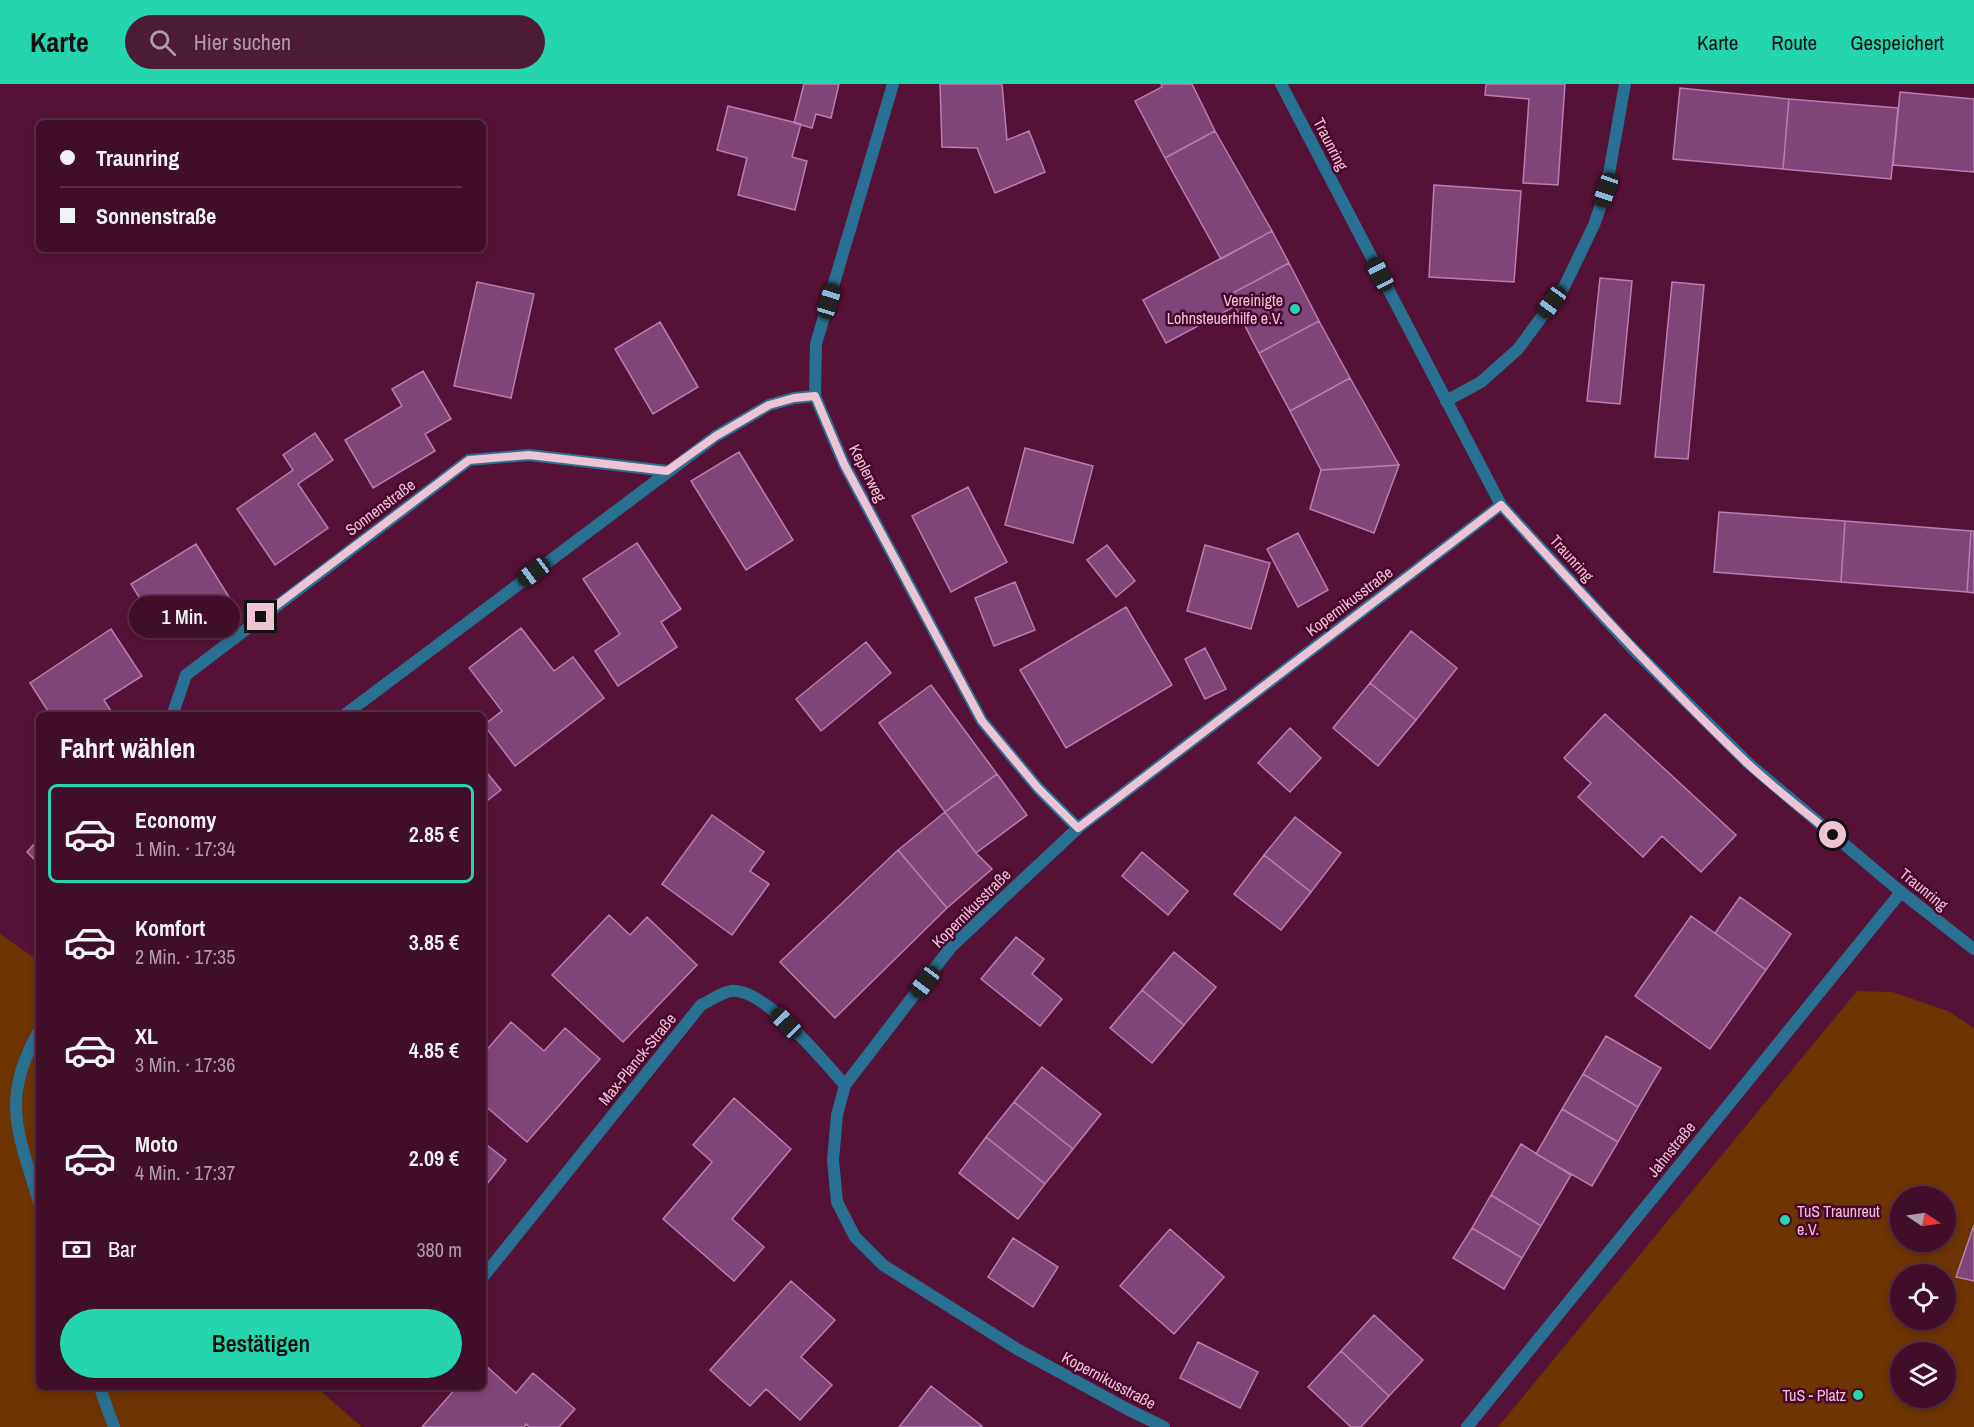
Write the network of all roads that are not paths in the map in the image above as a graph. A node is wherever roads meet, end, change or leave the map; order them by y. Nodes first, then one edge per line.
1 (893, 84) edge
2 (1281, 84) edge
3 (1625, 84) edge
4 (815, 396) junction
5 (1446, 401) junction
6 (667, 471) junction
7 (1501, 505) junction
8 (173, 712) edge
9 (348, 712) edge
10 (1078, 828) junction
11 (1901, 892) junction
12 (1974, 949) edge
13 (36, 1036) edge
14 (845, 1085) junction
15 (36, 1192) edge
16 (486, 1273) edge
17 (101, 1390) edge
18 (114, 1427) edge
19 (1164, 1427) edge
20 (1467, 1427) edge

1 - 4 street, Keplerweg
2 - 5 street, Traunring
3 - 5 street
4 - 6 street
4 - 10 street, Keplerweg
5 - 7 street, Traunring
6 - 8 street, Sonnenstraße
6 - 9 street
7 - 10 street, Kopernikusstraße
7 - 11 street, Traunring
10 - 14 street, Kopernikusstraße
11 - 12 street, Traunring
11 - 20 street, Jahnstraße
13 - 15 street
14 - 16 street, Max-Planck-Straße
14 - 19 street, Kopernikusstraße
17 - 18 street

